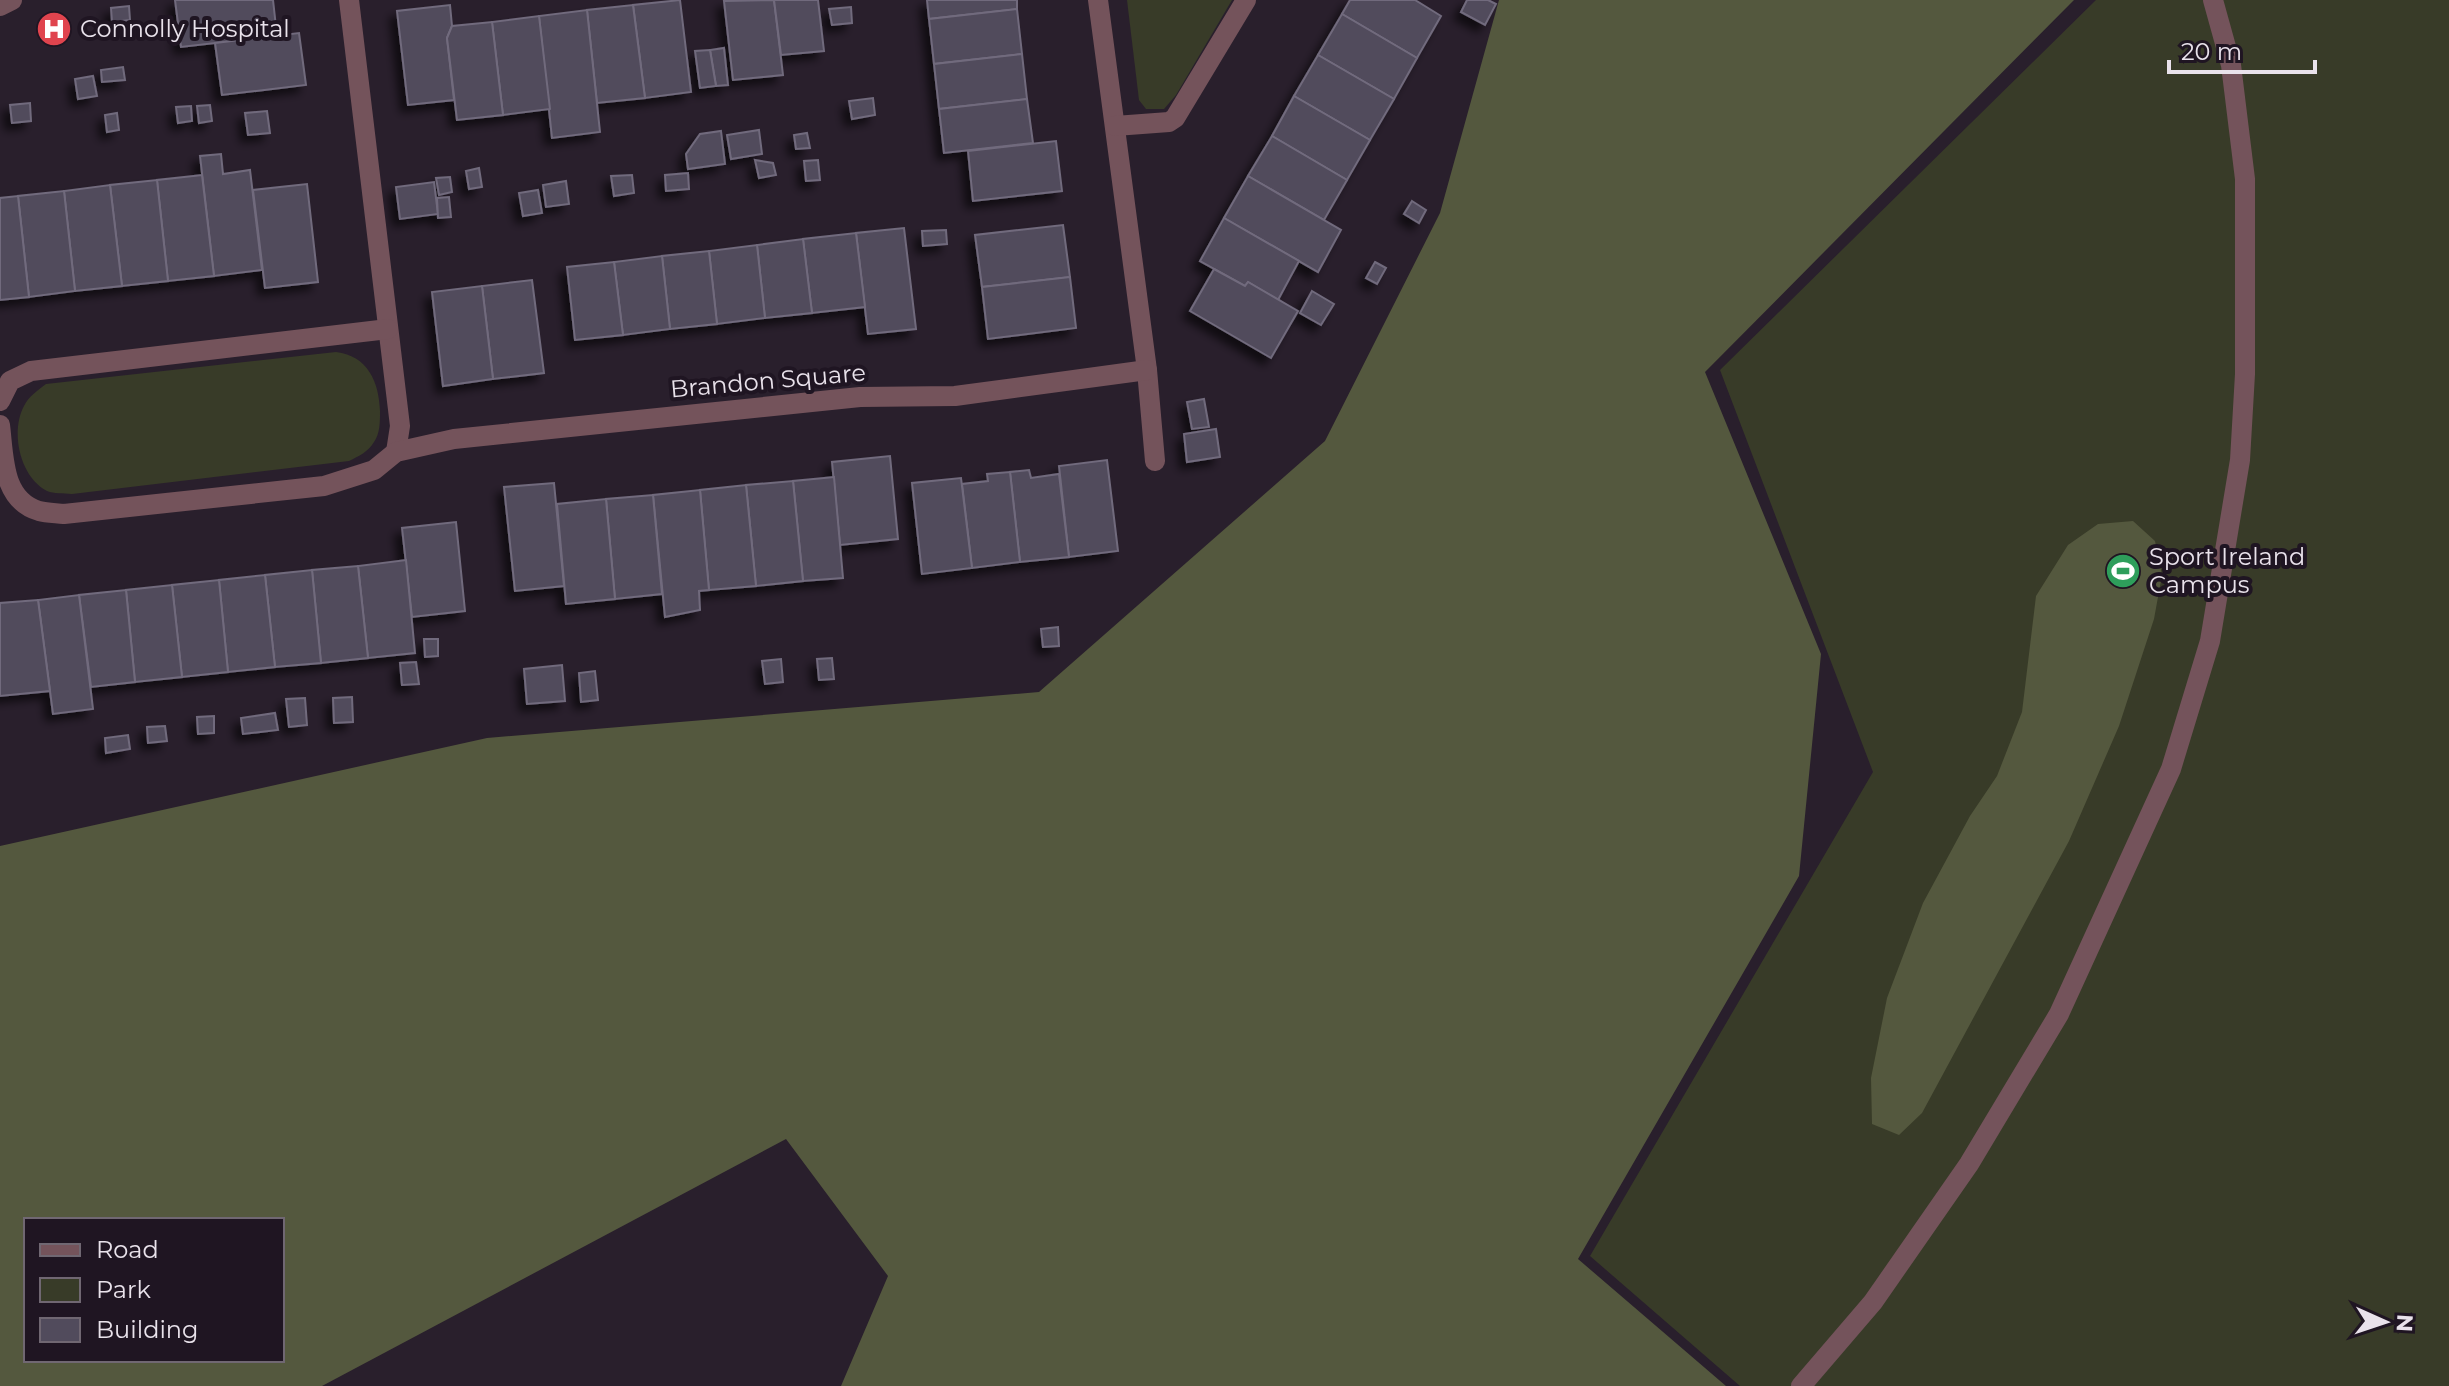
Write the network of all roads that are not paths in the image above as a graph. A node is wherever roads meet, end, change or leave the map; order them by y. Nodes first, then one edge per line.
1 (12, 0) edge
2 (349, 0) edge
3 (1098, 0) edge
4 (1246, 0) edge
5 (2213, 0) edge
6 (0, 6) edge
7 (1115, 126) junction
8 (388, 329) junction
9 (1147, 370) junction
10 (0, 401) edge
11 (0, 425) edge
12 (396, 452) junction
13 (1155, 461) dead end
14 (1801, 1386) edge

1 - 6 street
2 - 8 street
3 - 7 street
4 - 7 street
5 - 14 street
7 - 9 street
8 - 10 street
8 - 12 street
9 - 12 street, Brandon Square
9 - 13 street
11 - 12 street, Brandon Square

